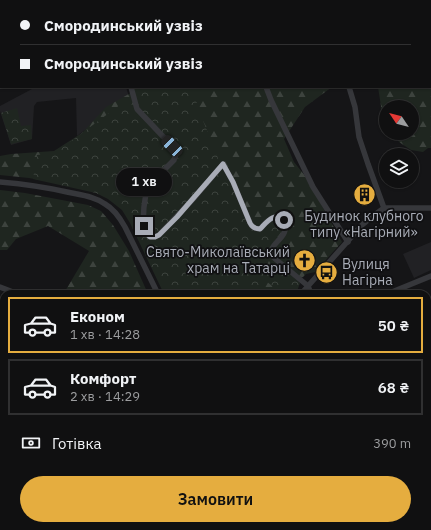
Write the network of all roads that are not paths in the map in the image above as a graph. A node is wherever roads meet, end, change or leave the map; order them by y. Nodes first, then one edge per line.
1 (131, 88) edge
2 (266, 88) edge
3 (348, 88) edge
4 (0, 182) edge
5 (384, 208) junction
6 (431, 208) edge
7 (348, 242) junction
8 (431, 276) edge
9 (308, 286) junction
10 (156, 290) edge
11 (304, 290) edge
12 (310, 290) edge
13 (397, 290) edge

1 - 9 street
2 - 7 street
3 - 5 street
4 - 10 street
5 - 6 street
5 - 7 street
7 - 9 street
8 - 13 street
9 - 11 street
9 - 12 street

